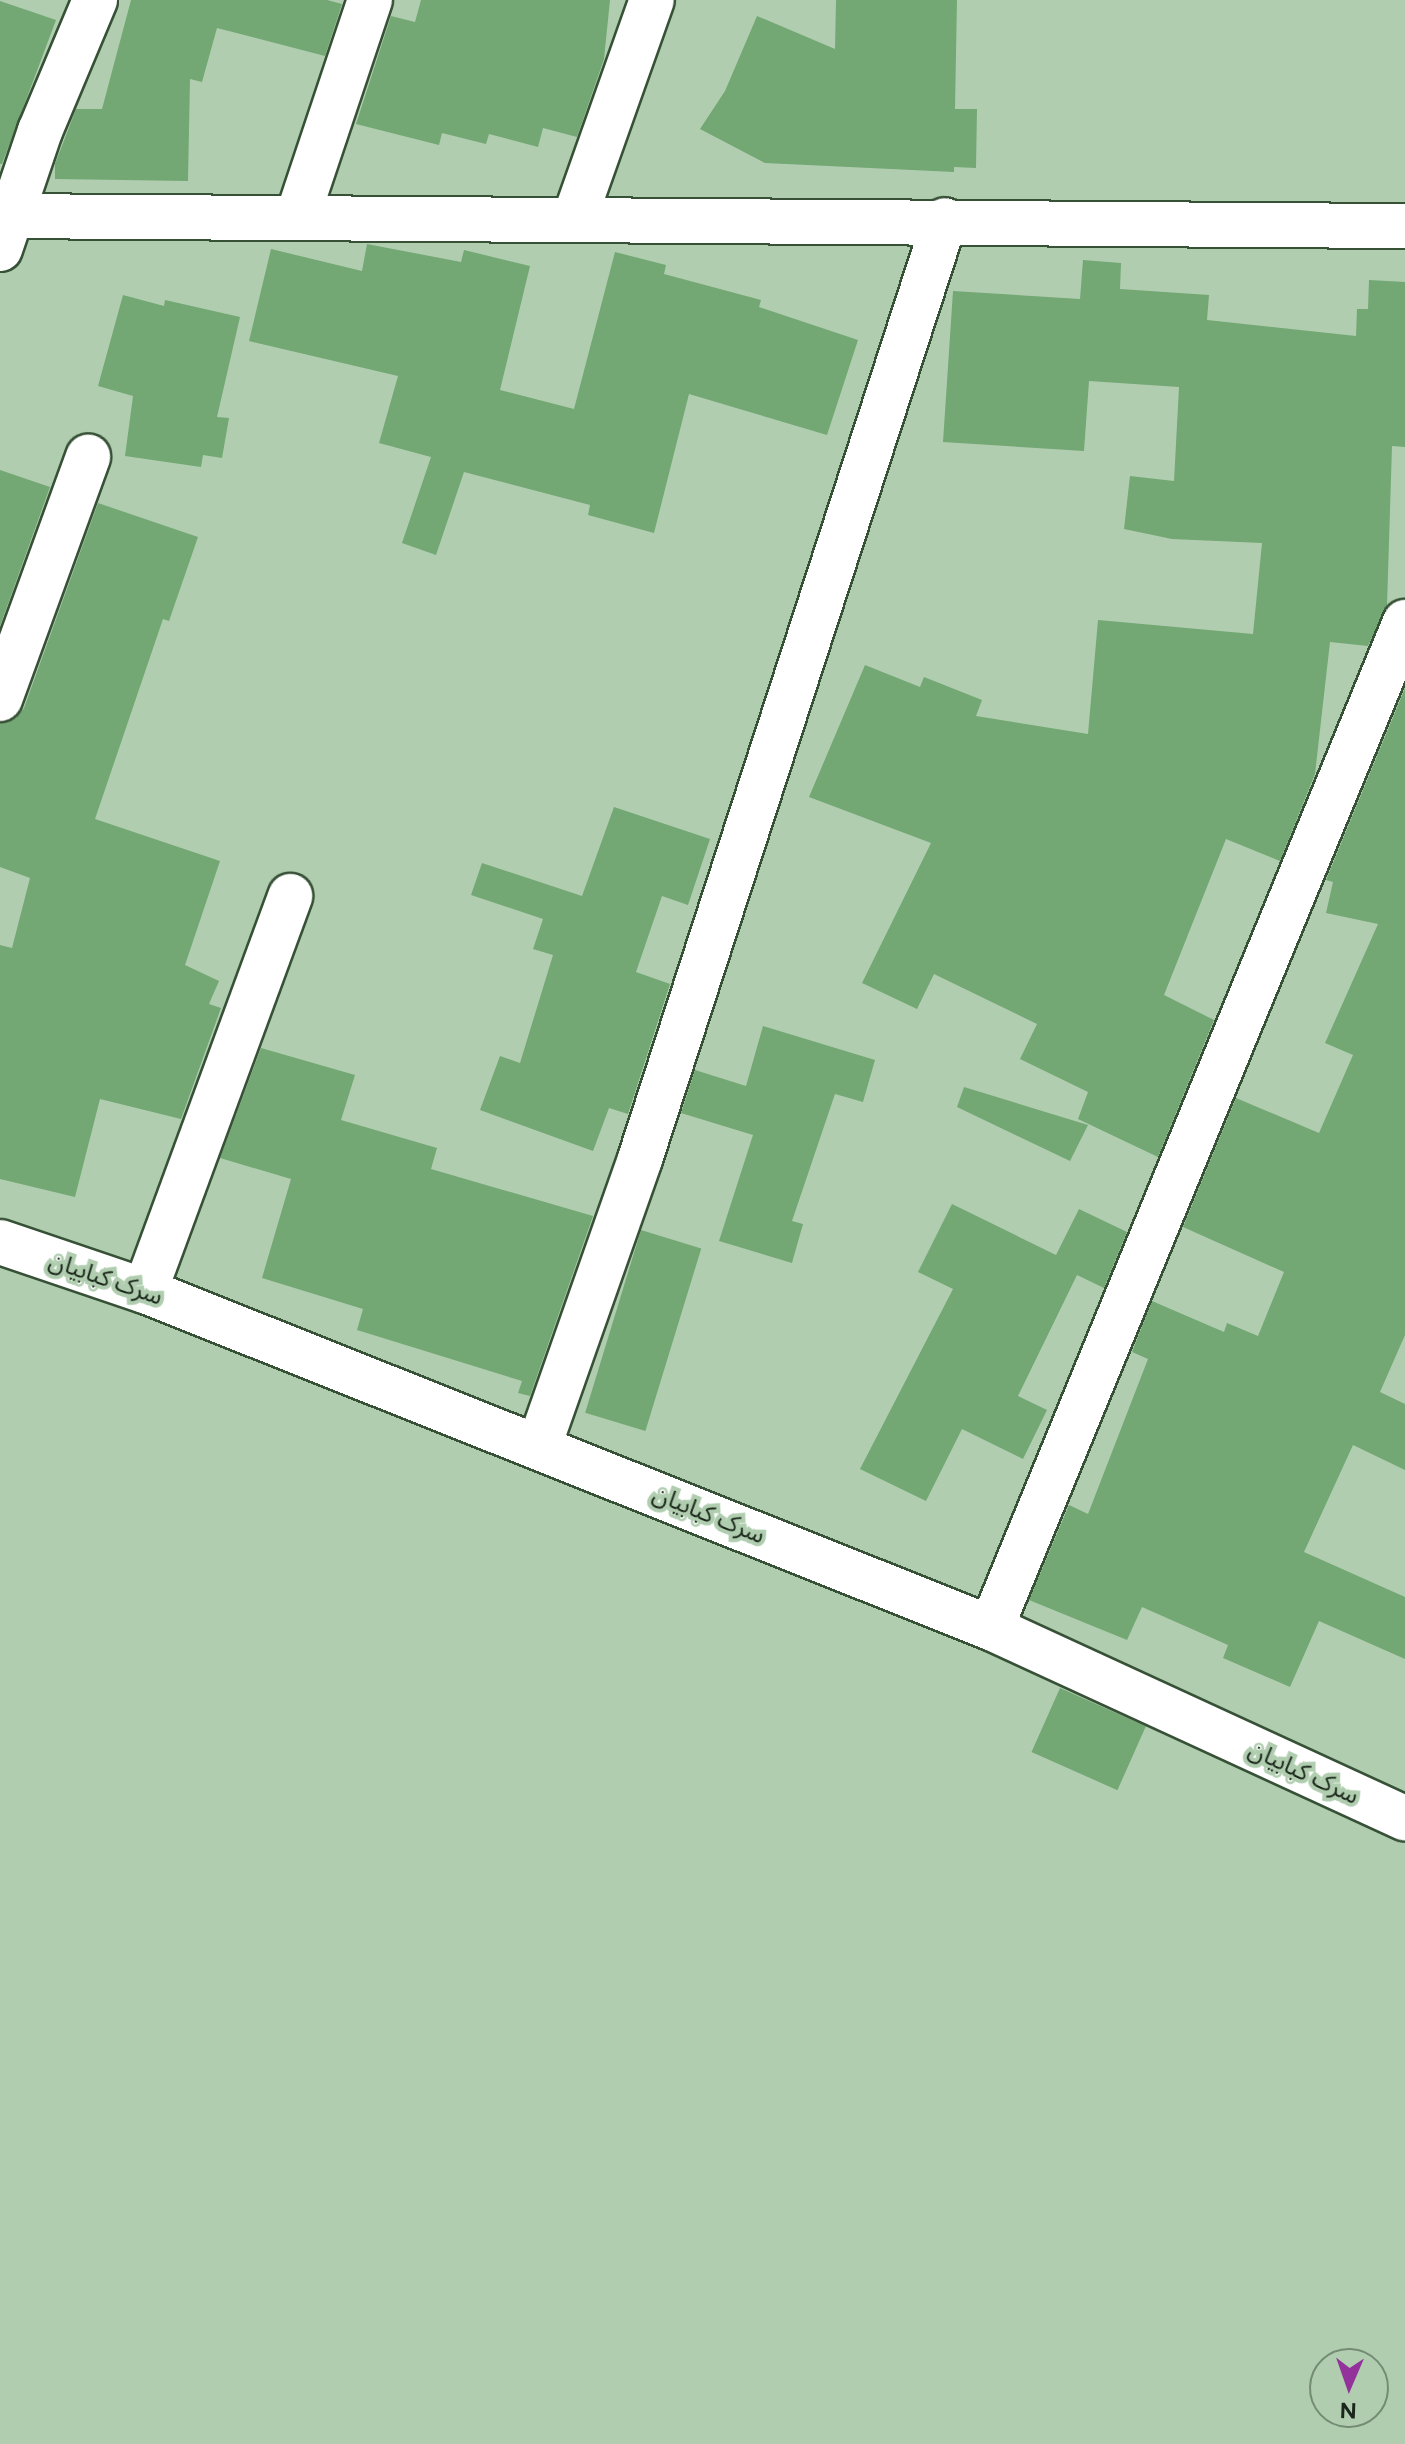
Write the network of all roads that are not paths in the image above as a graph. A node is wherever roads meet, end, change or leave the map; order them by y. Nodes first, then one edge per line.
1 (95, 0) edge
2 (370, 0) edge
3 (652, 0) edge
4 (298, 215) junction
5 (575, 217) junction
6 (945, 220) junction
7 (1405, 226) edge
8 (4, 227) edge
9 (88, 457) dead end
10 (1405, 622) edge
11 (0, 699) edge
12 (290, 896) dead end
13 (0, 1242) edge
14 (145, 1291) junction
15 (539, 1446) junction
16 (991, 1628) junction
17 (1405, 1818) edge

1 - 8 street
2 - 4 street
3 - 5 street
4 - 5 street
4 - 8 street
5 - 6 street
6 - 7 street
6 - 15 street
9 - 11 street
10 - 16 street
12 - 14 street
13 - 14 street, سرک کبابیان
14 - 15 street, سرک کبابیان
15 - 16 street, سرک کبابیان
16 - 17 street, سرک کبابیان

